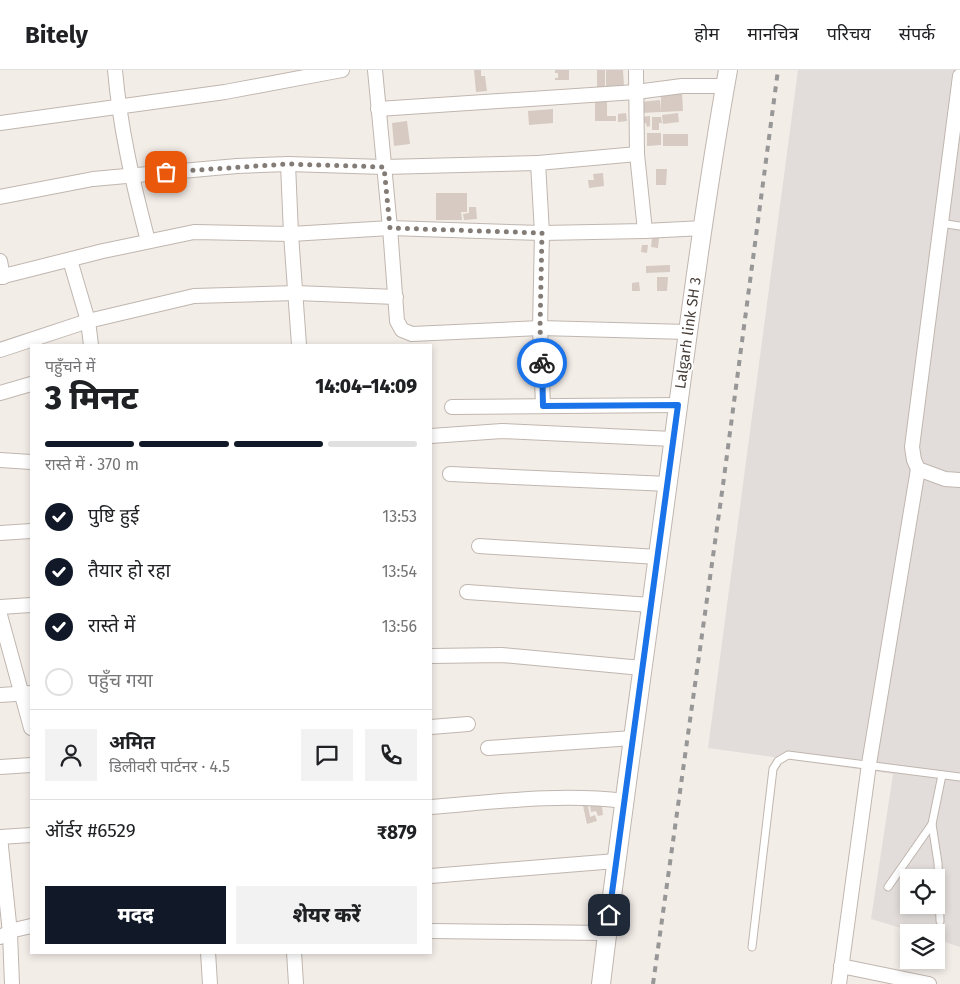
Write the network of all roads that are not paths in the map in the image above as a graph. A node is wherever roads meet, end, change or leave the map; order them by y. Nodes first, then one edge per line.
1 (115, 70) edge
2 (342, 70) edge
3 (375, 70) edge
4 (636, 70) edge
5 (960, 76) edge
6 (726, 78) edge
7 (636, 92) junction
8 (118, 107) junction
9 (378, 109) junction
10 (0, 123) edge
11 (637, 154) junction
12 (538, 163) junction
13 (288, 164) junction
14 (384, 167) junction
15 (131, 176) junction
16 (0, 197) edge
17 (940, 223) junction
18 (960, 226) edge
19 (390, 228) junction
20 (703, 228) junction
21 (645, 231) junction
22 (542, 233) junction
23 (291, 234) junction
24 (148, 241) junction
25 (70, 260) junction
26 (0, 261) edge
27 (1, 277) edge
28 (296, 293) junction
29 (396, 297) junction
30 (88, 321) junction
31 (540, 328) junction
32 (688, 332) junction
33 (91, 344) edge
34 (299, 344) edge
35 (0, 350) edge
36 (30, 384) edge
37 (0, 394) edge
38 (678, 405) junction
39 (543, 406) junction
40 (452, 407) dead end
41 (432, 436) edge
42 (673, 438) junction
43 (0, 460) edge
44 (30, 462) edge
45 (918, 469) junction
46 (450, 474) dead end
47 (960, 480) edge
48 (668, 484) junction
49 (30, 531) edge
50 (0, 533) edge
51 (479, 546) dead end
52 (658, 557) junction
53 (467, 592) dead end
54 (30, 605) edge
55 (651, 605) junction
56 (0, 607) edge
57 (0, 615) edge
58 (432, 656) edge
59 (14, 662) junction
60 (0, 663) edge
61 (642, 668) junction
62 (26, 693) edge
63 (0, 695) edge
64 (30, 721) edge
65 (468, 724) dead end
66 (432, 727) edge
67 (633, 738) junction
68 (488, 748) dead end
69 (869, 764) junction
70 (30, 765) edge
71 (0, 766) edge
72 (942, 775) junction
73 (960, 777) edge
74 (624, 801) junction
75 (432, 807) edge
76 (932, 824) junction
77 (30, 835) edge
78 (0, 837) edge
79 (616, 861) junction
80 (432, 876) edge
81 (888, 887) dead end
82 (940, 921) dead end
83 (30, 926) edge
84 (432, 931) edge
85 (607, 933) junction
86 (5, 935) edge
87 (752, 947) dead end
88 (208, 954) edge
89 (294, 954) edge
90 (841, 966) junction
91 (12, 984) edge
92 (210, 984) edge
93 (296, 984) edge
94 (601, 984) edge
95 (839, 984) edge
96 (929, 984) edge

1 - 8 street
2 - 8 street
3 - 9 street
4 - 7 street
5 - 17 street
6 - 7 street
6 - 20 street, Lalgarh link SH 3
7 - 9 street
7 - 11 street
8 - 10 street
8 - 15 street
9 - 14 street
11 - 12 street
11 - 21 street
12 - 14 street
12 - 22 street
13 - 14 street
13 - 15 street
13 - 23 street
14 - 19 street
15 - 16 street
15 - 24 street
17 - 18 lane
17 - 45 street
19 - 22 street
19 - 23 street
19 - 29 street
20 - 21 street
20 - 32 street, Lalgarh link SH 3
21 - 22 street
22 - 31 street
23 - 24 street
23 - 28 street
24 - 25 street
25 - 27 street
25 - 30 street
26 - 27 street
28 - 29 street
28 - 30 street
28 - 34 street
29 - 31 street
30 - 33 street
30 - 35 street
31 - 32 street
31 - 39 street
32 - 38 street, Lalgarh link SH 3
36 - 37 street
38 - 39 street
38 - 42 street, Lalgarh link SH 3
39 - 40 street
41 - 42 street
42 - 48 street, Lalgarh link SH 3
43 - 44 street
45 - 47 street
45 - 69 street
46 - 48 street
48 - 52 street, Lalgarh link SH 3
49 - 50 street
51 - 52 street
52 - 55 street, Lalgarh link SH 3
53 - 55 street
54 - 56 street
55 - 61 street, Lalgarh link SH 3
57 - 59 street
58 - 61 street
59 - 60 street
59 - 62 street
61 - 67 street, Lalgarh link SH 3
62 - 63 street
62 - 64 street
65 - 66 street
67 - 68 street
67 - 74 street, Lalgarh link SH 3
69 - 72 lane
69 - 87 lane
69 - 90 street
70 - 71 street
72 - 73 lane
72 - 76 lane
74 - 75 street
74 - 79 street, Lalgarh link SH 3
76 - 81 lane
76 - 82 lane
77 - 78 street
78 - 86 street
79 - 80 street
79 - 85 street, Lalgarh link SH 3
83 - 86 street
84 - 85 street
85 - 94 street, Lalgarh link SH 3
86 - 91 street
88 - 92 street
89 - 93 street
90 - 95 street
90 - 96 street

